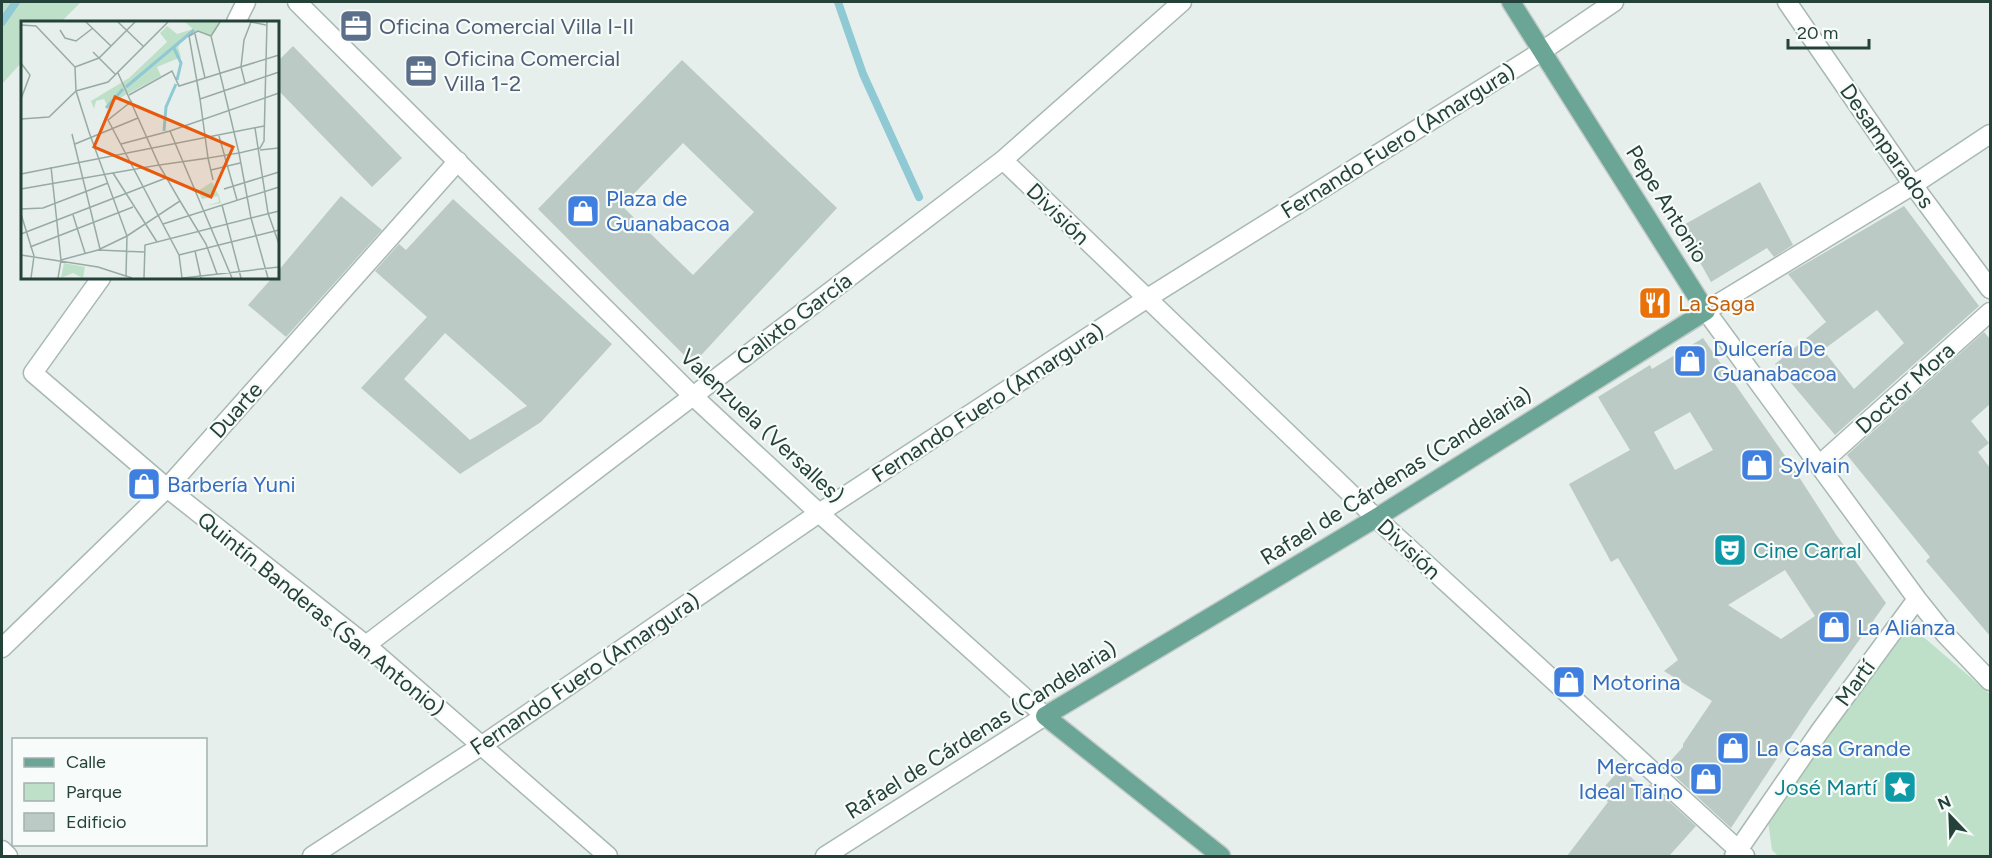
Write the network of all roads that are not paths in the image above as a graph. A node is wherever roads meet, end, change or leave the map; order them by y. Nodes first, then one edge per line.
1 (246, 2) edge
2 (297, 2) edge
3 (1182, 2) edge
4 (1511, 2) edge
5 (1614, 2) edge
6 (1787, 2) edge
7 (236, 21) edge
8 (1542, 51) junction
9 (1990, 134) edge
10 (1003, 160) junction
11 (458, 161) junction
12 (1913, 185) junction
13 (100, 279) edge
14 (1990, 289) edge
15 (1146, 299) junction
16 (1706, 311) junction
17 (1990, 312) edge
18 (693, 396) junction
19 (1818, 465) junction
20 (167, 488) junction
21 (819, 513) junction
22 (1376, 518) junction
23 (1917, 599) junction
24 (366, 645) junction
25 (2, 648) edge
26 (1990, 681) edge
27 (1045, 716) junction
28 (481, 746) junction
29 (2, 850) edge
30 (1739, 855) edge
31 (8, 856) edge
32 (312, 856) edge
33 (608, 856) edge
34 (825, 856) edge
35 (1221, 856) edge

1 - 7 street
2 - 11 street, Valenzuela (Versalles)
3 - 10 street, Calixto García
4 - 8 main road, Pepe Antonio
5 - 8 street, Fernando Fuero (Amargura)
6 - 12 street, Desamparados
8 - 15 street, Fernando Fuero (Amargura)
8 - 16 main road, Pepe Antonio
9 - 12 street, Rafael de Cárdenas (Candelaria)
10 - 15 street, División
10 - 18 street, Calixto García
11 - 18 street, Valenzuela (Versalles)
11 - 20 street, Duarte
12 - 14 street, Desamparados
12 - 16 street, Rafael de Cárdenas (Candelaria)
13 - 20 street, Quintín Banderas (San Antonio)
15 - 21 street, Fernando Fuero (Amargura)
15 - 22 street, División
16 - 19 street, Pepe Antonio
16 - 22 main road, Rafael de Cárdenas (Candelaria)
17 - 19 street, Doctor Mora
18 - 21 street, Valenzuela (Versalles)
18 - 24 street, Calixto García
19 - 23 street, Pepe Antonio
20 - 24 street, Quintín Banderas (San Antonio)
20 - 25 street, Duarte
21 - 27 street, Valenzuela (Versalles)
21 - 28 street, Fernando Fuero (Amargura)
22 - 27 main road, Rafael de Cárdenas (Candelaria)
22 - 30 street, División
23 - 26 street, Pepe Antonio
23 - 30 street, Martí
24 - 28 street, Quintín Banderas (San Antonio)
27 - 34 street, Rafael de Cárdenas (Candelaria)
27 - 35 main road, Valenzuela (Versalles)
28 - 32 street, Fernando Fuero (Amargura)
28 - 33 street, Quintín Banderas (San Antonio)
29 - 31 street

